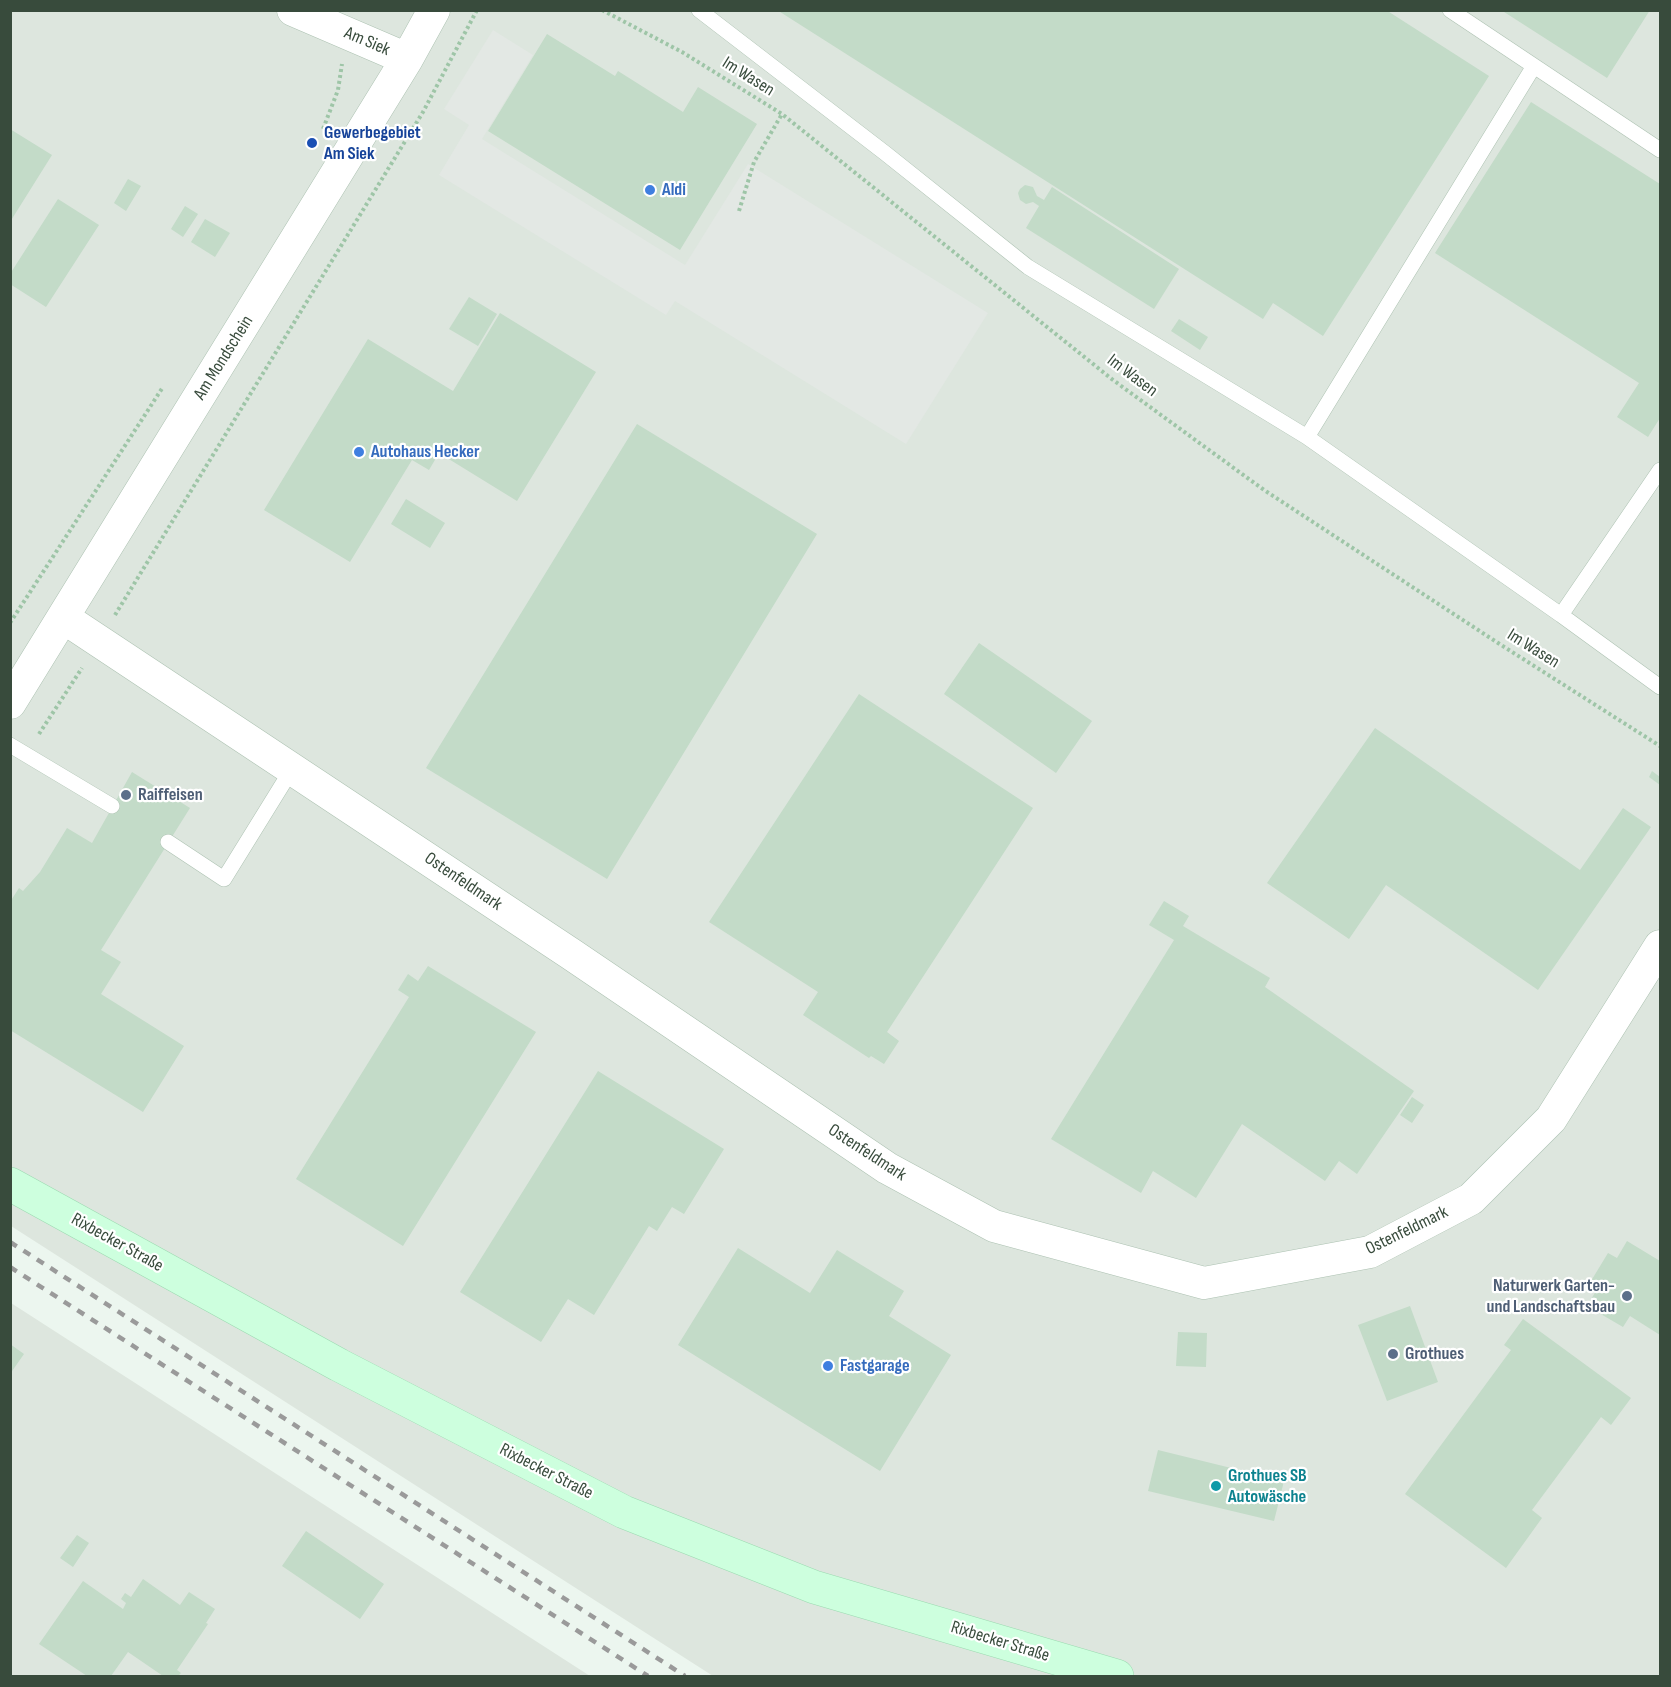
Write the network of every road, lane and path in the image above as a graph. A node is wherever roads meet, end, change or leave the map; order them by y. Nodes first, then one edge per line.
1 (293, 10) edge
2 (434, 10) edge
3 (477, 10) edge
4 (602, 10) edge
5 (699, 10) edge
6 (1450, 10) edge
7 (353, 36) junction
8 (407, 60) junction
9 (1534, 66) junction
10 (782, 114) junction
11 (319, 138) dead end
12 (1660, 150) edge
13 (739, 211) dead end
14 (165, 384) dead end
15 (1307, 437) junction
16 (1660, 470) edge
17 (1561, 615) junction
18 (64, 618) junction
19 (10, 623) edge
20 (100, 641) junction
21 (1660, 687) edge
22 (10, 703) edge
23 (10, 745) edge
24 (1660, 746) edge
25 (26, 755) junction
26 (292, 769) junction
27 (112, 806) dead end
28 (168, 842) dead end
29 (1660, 946) edge
30 (10, 1184) edge
31 (1117, 1677) edge

1 - 7 street, Am Siek
2 - 8 street, Am Mondschein
3 - 20 path
4 - 10 path, Im Wasen
5 - 15 lane
6 - 9 lane
7 - 8 street, Am Siek
7 - 11 path
8 - 18 street, Am Mondschein
9 - 12 lane
9 - 15 lane
10 - 13 path
10 - 24 path, Im Wasen
14 - 19 path
15 - 17 lane
16 - 17 lane
17 - 21 lane
18 - 20 street, Ostenfeldmark
18 - 22 street, Am Mondschein
20 - 25 path
20 - 26 street, Ostenfeldmark
23 - 25 lane
25 - 27 lane
26 - 28 lane
26 - 29 street, Ostenfeldmark
30 - 31 main road, Rixbecker Straße

